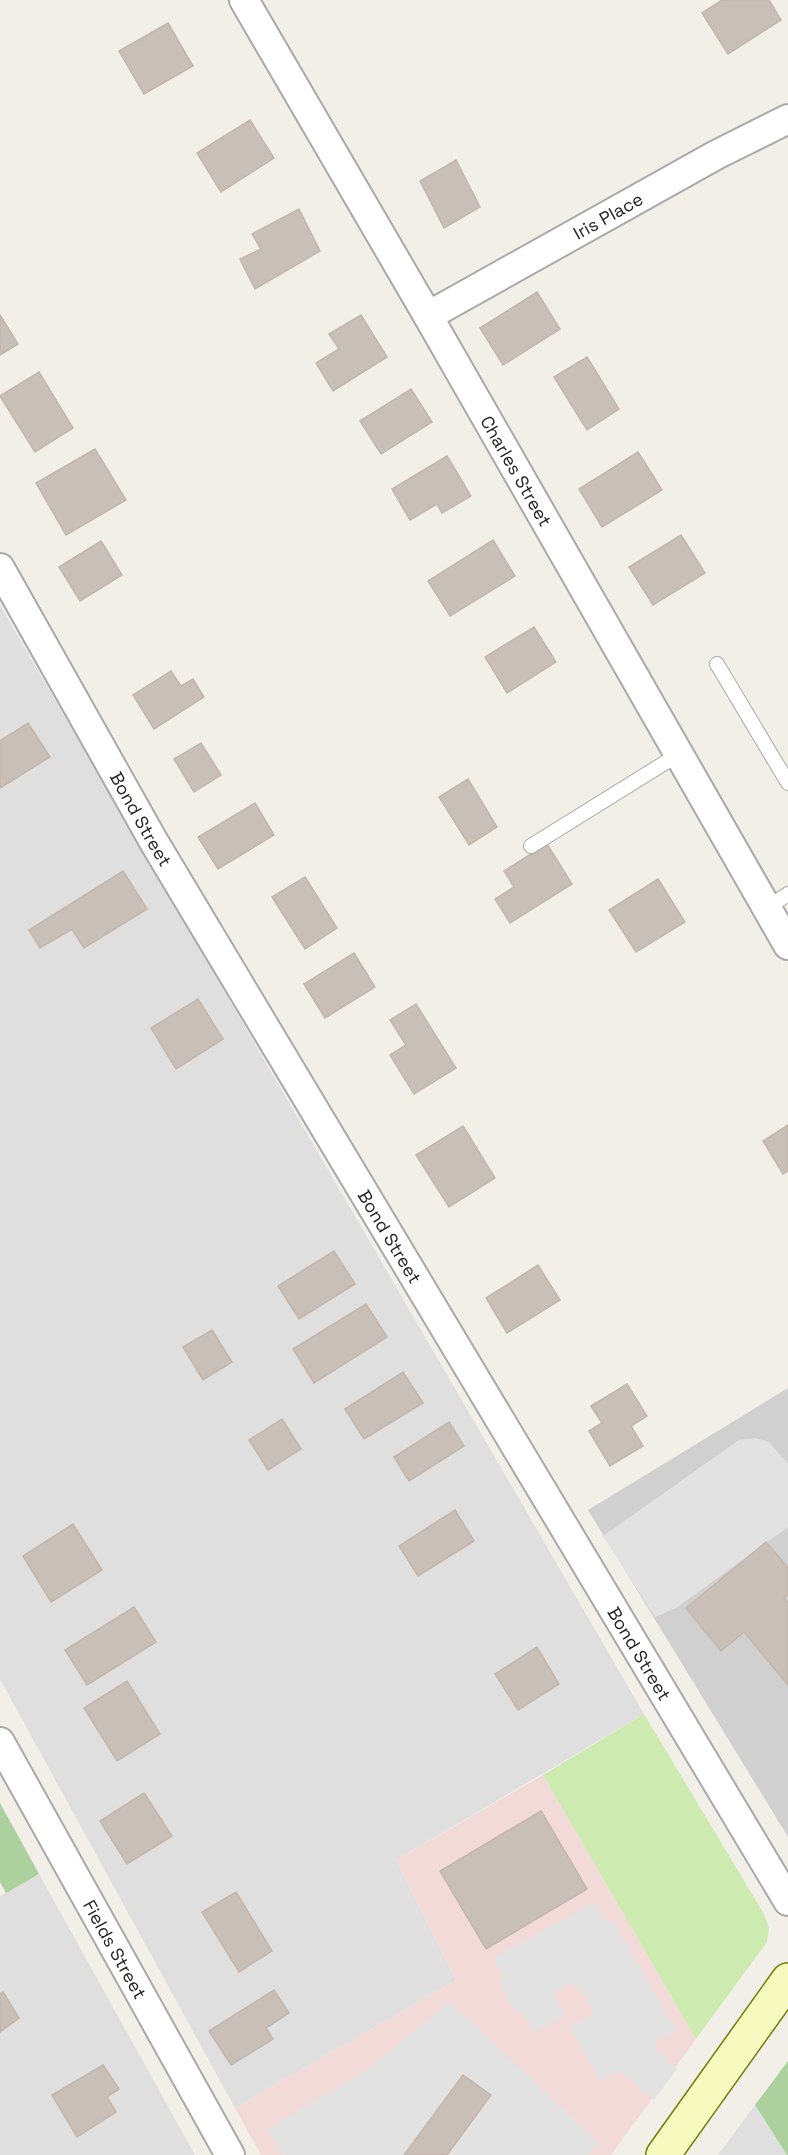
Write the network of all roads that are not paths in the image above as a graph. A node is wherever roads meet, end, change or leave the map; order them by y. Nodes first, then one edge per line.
1 (244, 0) edge
2 (788, 119) edge
3 (428, 316) junction
4 (0, 568) edge
5 (717, 664) dead end
6 (679, 754) junction
7 (788, 783) edge
8 (531, 846) dead end
9 (777, 901) edge
10 (788, 945) edge
11 (0, 1742) edge
12 (788, 1901) edge
13 (788, 1980) edge
14 (230, 2155) edge
15 (663, 2155) edge

1 - 3 street, Charles Street
2 - 3 street, Iris Place
3 - 6 street, Charles Street
4 - 12 street, Bond Street
5 - 7 lane
6 - 8 lane
6 - 9 street, Charles Street
9 - 10 street, Charles Street
11 - 14 street, Fields Street
13 - 15 main road

